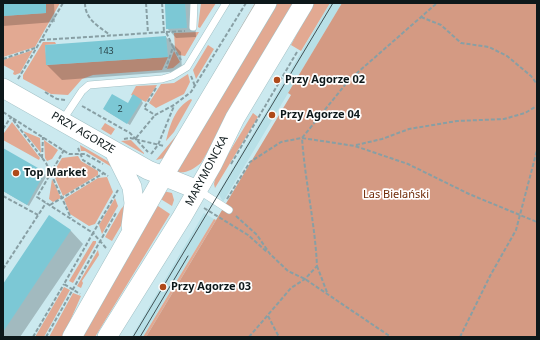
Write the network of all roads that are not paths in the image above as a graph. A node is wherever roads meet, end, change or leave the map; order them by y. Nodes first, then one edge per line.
1 (194, 3) edge
2 (226, 3) edge
3 (267, 3) edge
4 (304, 3) edge
5 (193, 27) dead end
6 (10, 84) edge
7 (67, 125) junction
8 (108, 154) junction
9 (163, 177) junction
10 (204, 194) junction
11 (229, 210) road end
12 (131, 233) junction
13 (72, 337) edge
14 (107, 337) edge

1 - 5 lane
2 - 7 lane
3 - 9 main road
4 - 10 main road, MARYMONCKA
6 - 7 main road, PRZY AGORZE
7 - 8 main road, PRZY AGORZE
8 - 9 main road, PRZY AGORZE
8 - 12 main road
9 - 10 main road, PRZY AGORZE
9 - 12 main road
10 - 11 lane
10 - 14 main road, MARYMONCKA
12 - 13 main road

